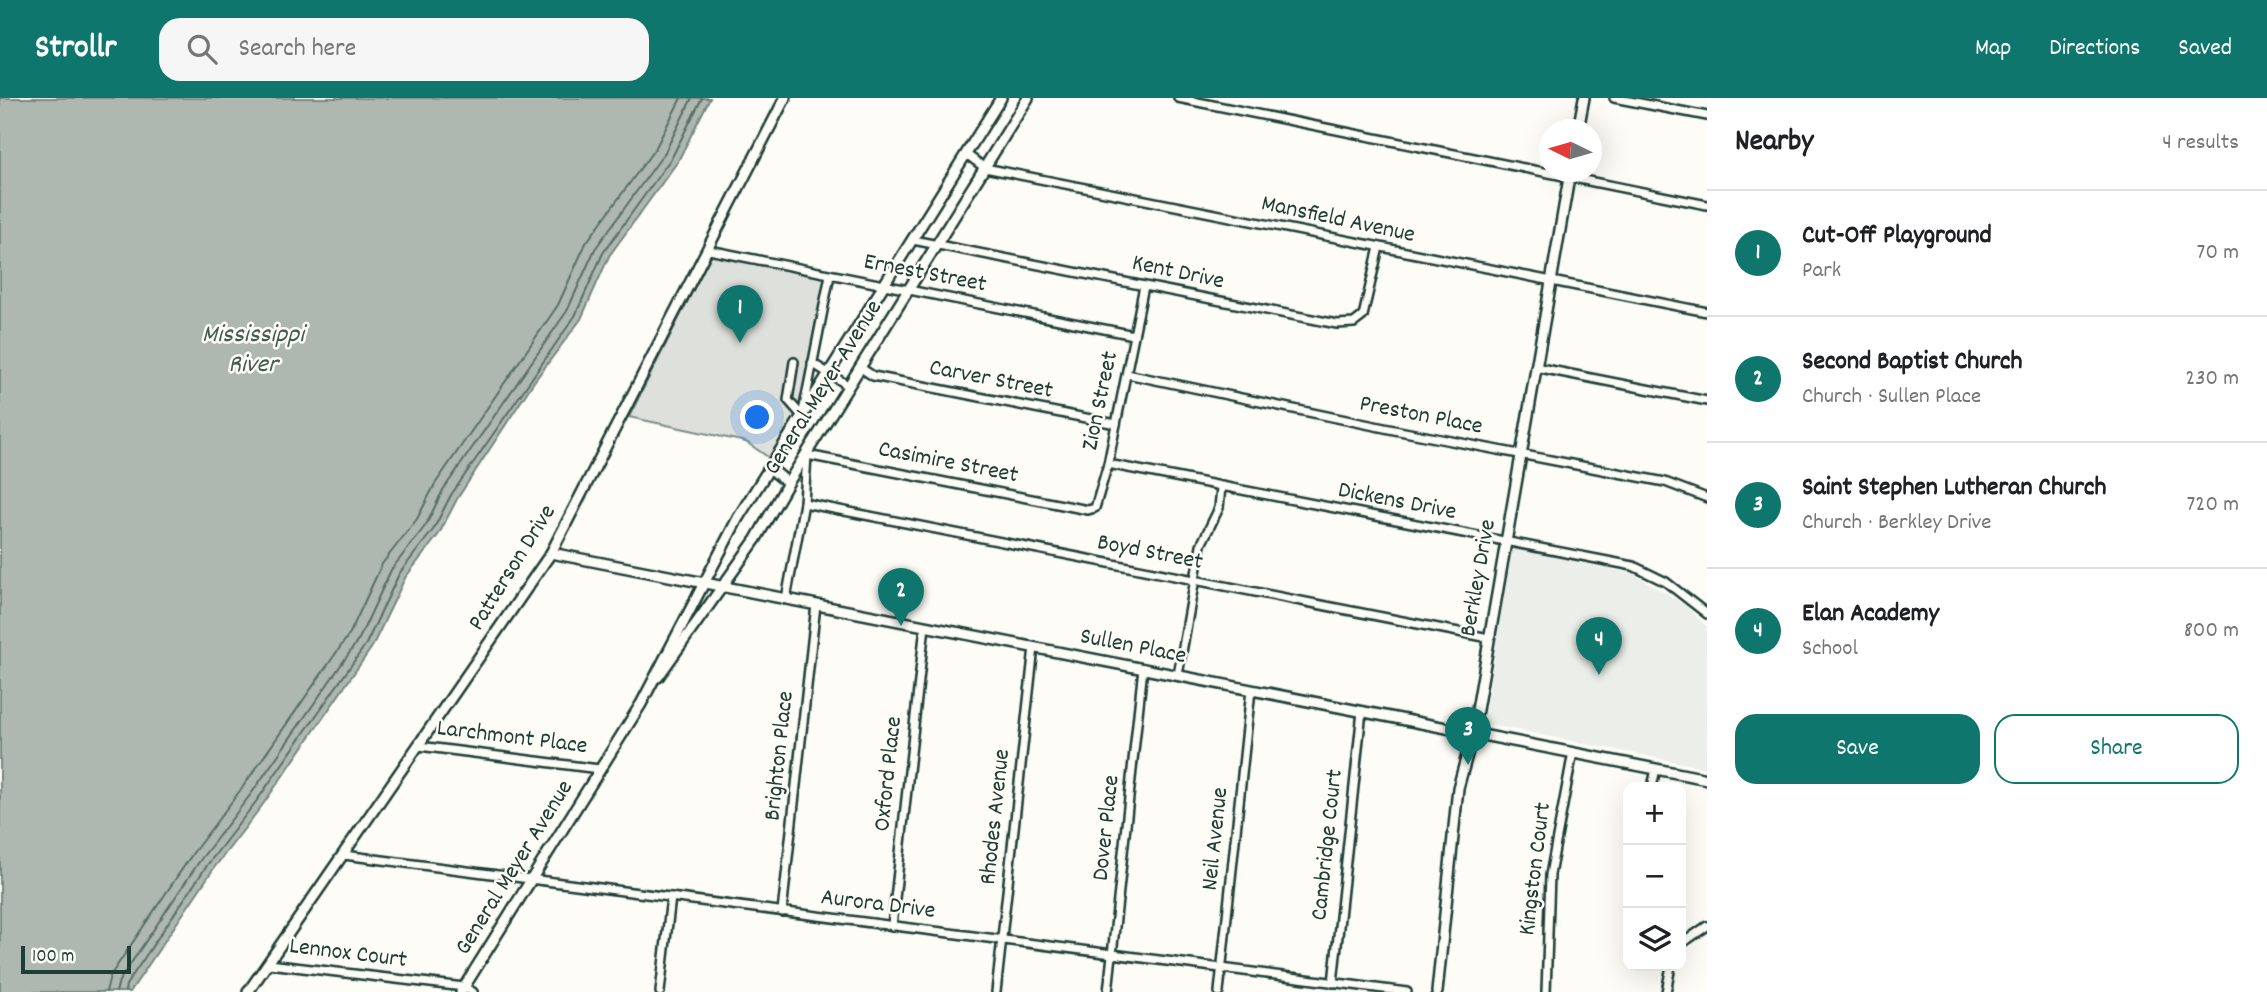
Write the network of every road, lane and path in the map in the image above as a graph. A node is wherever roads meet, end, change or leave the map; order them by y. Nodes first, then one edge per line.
1 (785, 98) edge
2 (1001, 98) edge
3 (1028, 98) edge
4 (1178, 98) edge
5 (1584, 98) edge
6 (1615, 98) edge
7 (1707, 116) edge
8 (1580, 119) edge
9 (966, 154) junction
10 (985, 168) junction
11 (1539, 168) edge
12 (1602, 181) edge
13 (1568, 182) edge
14 (1707, 205) edge
15 (913, 240) junction
16 (938, 244) junction
17 (1379, 247) junction
18 (709, 250) junction
19 (830, 275) junction
20 (1550, 283) junction
21 (885, 285) junction
22 (1144, 286) junction
23 (908, 290) junction
24 (1707, 312) edge
25 (1134, 335) junction
26 (793, 362) dead end
27 (813, 363) junction
28 (1535, 367) junction
29 (861, 368) junction
30 (830, 373) junction
31 (1127, 374) junction
32 (849, 386) junction
33 (1707, 401) edge
34 (803, 417) junction
35 (1116, 424) junction
36 (1520, 454) junction
37 (807, 455) junction
38 (1108, 464) junction
39 (771, 469) junction
40 (788, 483) junction
41 (1221, 487) junction
42 (1707, 498) edge
43 (804, 503) junction
44 (1081, 509) joint
45 (1505, 543) junction
46 (551, 553) junction
47 (1195, 581) junction
48 (705, 583) junction
49 (724, 587) junction
50 (786, 599) junction
51 (816, 605) junction
52 (1707, 614) edge
53 (925, 626) junction
54 (1489, 638) junction
55 (1034, 647) junction
56 (1143, 668) junction
57 (1178, 676) junction
58 (1251, 690) junction
59 (646, 694) junction
60 (1362, 711) junction
61 (1473, 733) junction
62 (419, 746) junction
63 (1573, 752) junction
64 (599, 769) junction
65 (1656, 769) junction
66 (1707, 779) edge
67 (1653, 782) edge
68 (344, 855) junction
69 (530, 879) junction
70 (671, 897) junction
71 (782, 912) junction
72 (891, 926) junction
73 (1707, 926) edge
74 (1002, 941) junction
75 (1686, 941) edge
76 (1112, 955) junction
77 (268, 964) junction
78 (1222, 969) junction
79 (1670, 971) edge
80 (1333, 983) junction
81 (466, 990) edge
82 (248, 992) edge
83 (660, 992) edge
84 (996, 992) edge
85 (1108, 992) edge
86 (1219, 992) edge
87 (1407, 992) edge
88 (1437, 992) edge
89 (1546, 992) edge
90 (1666, 992) edge

1 - 18 street, Patterson Drive
2 - 9 street, General Meyer Avenue
3 - 10 street, General Meyer Avenue
4 - 11 street
5 - 8 street
6 - 7 street
9 - 10 street, Mansfield Avenue
9 - 15 street, General Meyer Avenue
10 - 16 street, General Meyer Avenue
10 - 17 street, Mansfield Avenue
12 - 14 street
13 - 20 street, Berkley Drive
15 - 16 street, Kent Drive
15 - 21 street, General Meyer Avenue
16 - 22 street, Kent Drive
16 - 23 street, General Meyer Avenue
17 - 20 street, Mansfield Avenue
17 - 22 street, Kent Drive
18 - 19 street, Ernest Street
18 - 46 street, Patterson Drive
19 - 21 street, Ernest Street
19 - 27 street
20 - 24 street, Mansfield Avenue
20 - 28 street, Berkley Drive
21 - 23 street, Ernest Street
21 - 30 street, General Meyer Avenue
22 - 25 street, Zion Street
23 - 25 street, Ernest Street
23 - 29 street, General Meyer Avenue
25 - 31 street, Zion Street
26 - 34 street
27 - 30 street
27 - 34 street
28 - 33 street
28 - 36 street, Berkley Drive
29 - 32 street, General Meyer Avenue
29 - 35 street, Carver Street
30 - 32 street
30 - 34 street, General Meyer Avenue
31 - 35 street, Zion Street
31 - 36 street, Preston Place
32 - 37 street, General Meyer Avenue
34 - 39 street, General Meyer Avenue
35 - 38 street, Zion Street
36 - 42 street, Preston Place
36 - 45 street, Berkley Drive
37 - 40 street, General Meyer Avenue
37 - 43 street
37 - 44 street, Casimire Street
38 - 41 street, Dickens Drive
38 - 44 street, Zion Street
39 - 40 street
39 - 48 street, General Meyer Avenue
40 - 49 street, General Meyer Avenue
41 - 45 street, Dickens Drive
41 - 47 street
43 - 47 street, Boyd Street
43 - 50 street
45 - 52 street, Dickens Drive
45 - 54 street, Berkley Drive
46 - 48 street, Sullen Place
46 - 62 street, Patterson Drive
47 - 54 street, Boyd Street
47 - 57 street
48 - 49 street, Sullen Place
48 - 59 street, General Meyer Avenue
49 - 50 street, Sullen Place
49 - 59 street, General Meyer Avenue
50 - 51 street, Sullen Place
51 - 53 street, Sullen Place
51 - 71 street, Brighton Place
53 - 55 street, Sullen Place
53 - 72 street, Oxford Place
54 - 61 street, Berkley Drive
55 - 56 street, Sullen Place
55 - 74 street, Rhodes Avenue
56 - 57 street, Sullen Place
56 - 76 street, Dover Place
57 - 58 street, Sullen Place
58 - 60 street, Sullen Place
58 - 78 street, Neil Avenue
59 - 64 street, General Meyer Avenue
60 - 61 street, Sullen Place
60 - 80 street, Cambridge Court
61 - 63 street, Sullen Place
61 - 88 street, Berkley Drive
62 - 64 street, Larchmont Place
62 - 68 street, Patterson Drive
63 - 65 street, Sullen Place
63 - 89 street, Kingston Court
64 - 69 street, General Meyer Avenue
65 - 66 street, Sullen Place
65 - 67 street
68 - 69 street, Aurora Drive
68 - 77 street, Patterson Drive
69 - 70 street, Aurora Drive
69 - 81 street, General Meyer Avenue
70 - 71 street, Aurora Drive
70 - 83 street
71 - 72 street, Aurora Drive
72 - 74 street, Aurora Drive
73 - 75 street
74 - 76 street, Aurora Drive
74 - 84 street, Rhodes Avenue
76 - 78 street, Aurora Drive
76 - 85 street, Dover Place
77 - 81 street, Lennox Court
77 - 82 street, Patterson Drive
78 - 80 street, Aurora Drive
78 - 86 street, Neil Avenue
79 - 90 street
80 - 87 street, Aurora Drive

